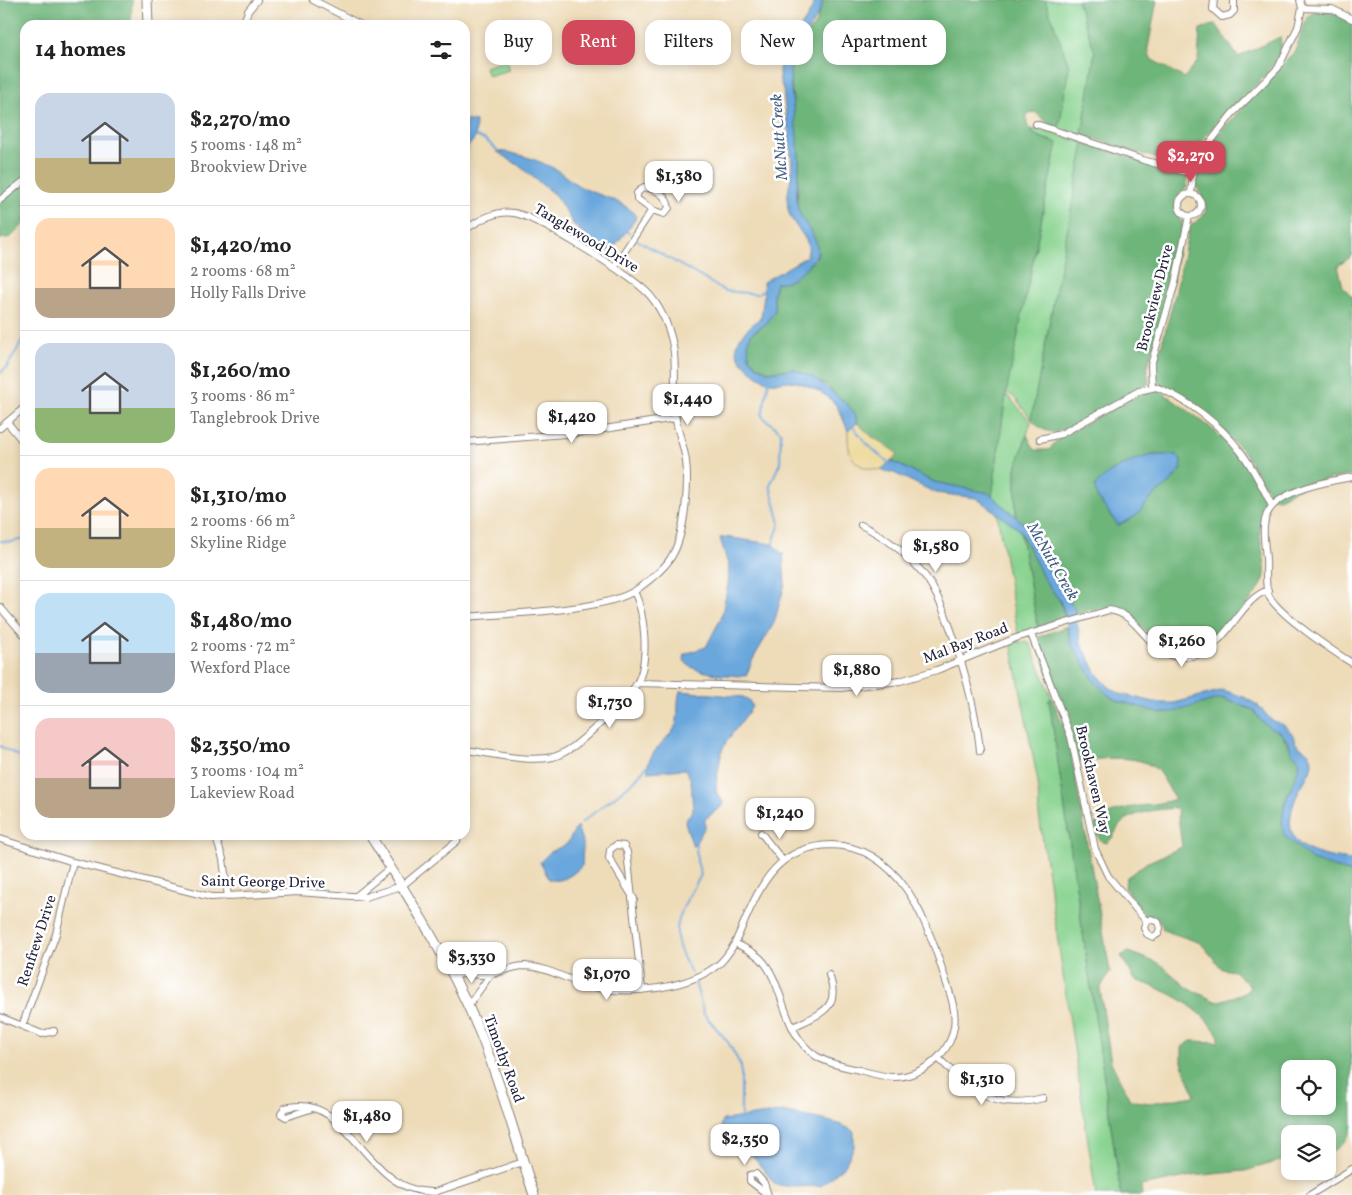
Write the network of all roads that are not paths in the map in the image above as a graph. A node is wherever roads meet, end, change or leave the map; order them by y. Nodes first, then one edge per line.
1 (147, 0) edge
2 (257, 0) edge
3 (313, 0) edge
4 (1214, 0) edge
5 (1234, 0) edge
6 (1300, 0) edge
7 (1302, 8) junction
8 (1352, 18) edge
9 (148, 20) edge
10 (245, 20) edge
11 (351, 20) edge
12 (1036, 124) dead end
13 (1193, 174) junction
14 (20, 184) edge
15 (1191, 193) junction
16 (0, 200) edge
17 (652, 210) junction
18 (1189, 216) junction
19 (470, 227) edge
20 (614, 267) junction
21 (1152, 386) junction
22 (20, 411) edge
23 (676, 418) junction
24 (7, 422) junction
25 (0, 428) edge
26 (20, 438) edge
27 (1040, 439) dead end
28 (470, 442) edge
29 (1352, 478) edge
30 (1272, 506) junction
31 (861, 525) dead end
32 (1268, 590) junction
33 (634, 591) junction
34 (0, 607) edge
35 (470, 616) edge
36 (20, 630) edge
37 (1031, 634) junction
38 (960, 661) junction
39 (1352, 663) edge
40 (637, 683) junction
41 (470, 751) edge
42 (980, 751) dead end
43 (760, 833) dead end
44 (0, 838) edge
45 (217, 840) edge
46 (373, 840) edge
47 (458, 841) dead end
48 (783, 861) junction
49 (73, 862) junction
50 (390, 868) junction
51 (402, 886) junction
52 (228, 897) junction
53 (354, 897) junction
54 (634, 899) junction
55 (1146, 921) dead end
56 (735, 943) junction
57 (491, 974) junction
58 (829, 975) dead end
59 (454, 976) junction
60 (642, 990) junction
61 (468, 1006) junction
62 (0, 1017) edge
63 (22, 1026) junction
64 (793, 1028) junction
65 (54, 1031) dead end
66 (938, 1058) junction
67 (1043, 1098) dead end
68 (310, 1109) dead end
69 (524, 1162) junction
70 (1352, 1169) edge
71 (424, 1194) edge
72 (534, 1195) edge
73 (1310, 1195) edge

1 - 9 main road
2 - 10 street
3 - 11 street
4 - 5 street
6 - 7 street, Brookview Drive
7 - 8 street
7 - 13 street, Brookview Drive
12 - 13 street
13 - 15 street, Brookview Drive
14 - 16 street
15 - 18 street, Brookview Drive
15 - 18 street, Brookview Drive
17 - 17 street
17 - 20 street
18 - 21 street, Brookview Drive
19 - 20 street, Tanglewood Drive
20 - 23 street, Tanglewood Drive
21 - 27 street
21 - 30 street
22 - 24 street
23 - 28 street
23 - 33 street, Tanglewood Drive
24 - 25 street
24 - 26 street
29 - 30 street
30 - 32 street
31 - 38 street
32 - 37 street, Mal Bay Road
32 - 39 street
33 - 35 street, Tanglewood Drive
33 - 40 street
34 - 36 street
37 - 38 street, Mal Bay Road
37 - 55 street, Brookhaven Way
38 - 40 street, Mal Bay Road
38 - 42 street
40 - 41 street
43 - 48 street
44 - 49 street, Saint George Drive
45 - 52 street
46 - 50 main road, Timothy Road
47 - 51 street
48 - 56 street
48 - 66 street
49 - 52 street, Saint George Drive
49 - 63 street, Renfrew Drive
50 - 51 main road, Timothy Road
50 - 53 street
51 - 53 street, Saint George Drive
51 - 59 main road, Timothy Road
52 - 53 street, Saint George Drive
54 - 54 street
54 - 60 street
56 - 60 street
56 - 64 street
57 - 59 street
57 - 60 street
57 - 61 street
58 - 64 street
59 - 61 main road, Timothy Road
61 - 69 main road, Timothy Road
62 - 63 street
63 - 65 street
64 - 66 street
66 - 67 street
68 - 71 street
69 - 71 street
69 - 72 main road, Timothy Road
70 - 73 street

